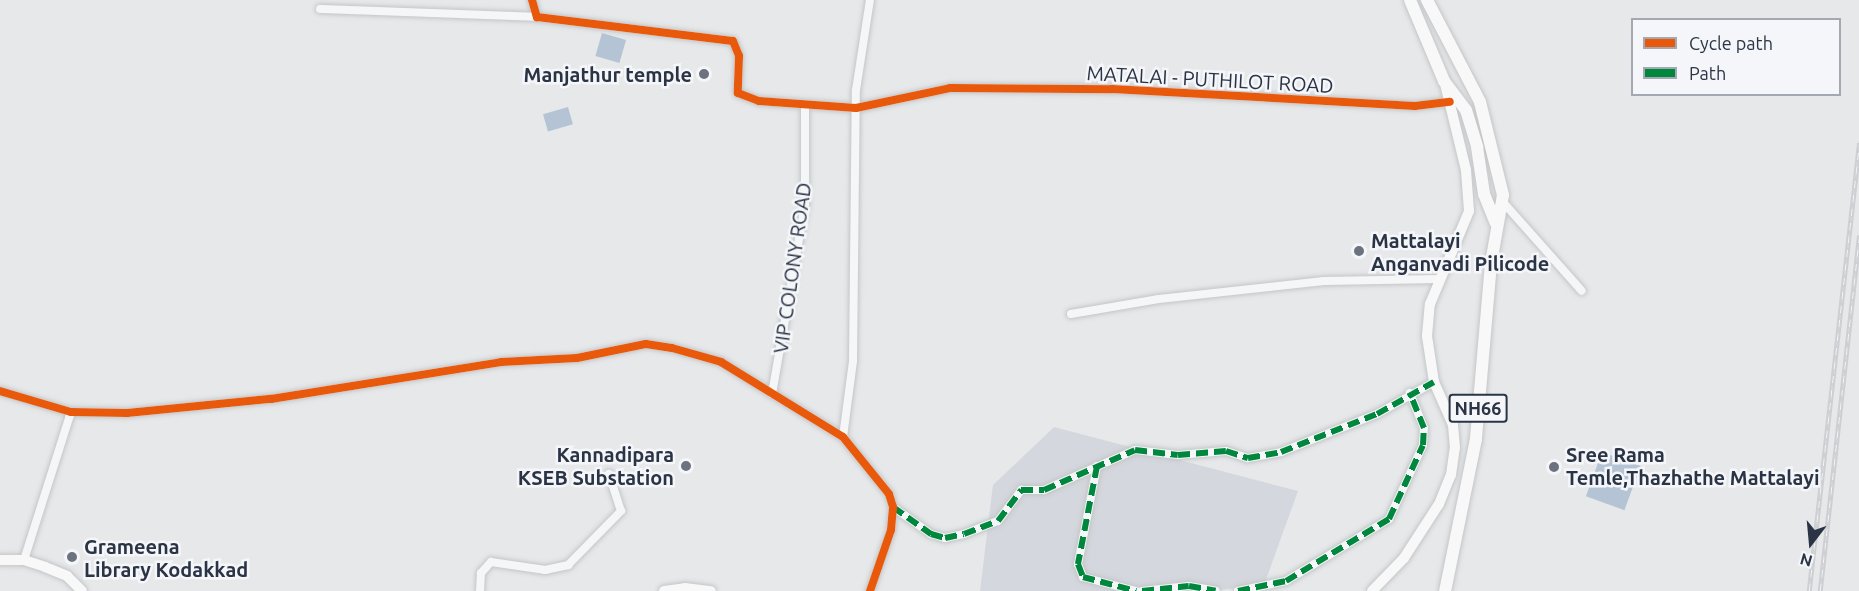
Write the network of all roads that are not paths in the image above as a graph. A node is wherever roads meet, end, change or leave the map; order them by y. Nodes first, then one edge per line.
1 (532, 0) edge
2 (870, 0) edge
3 (1410, 0) edge
4 (1427, 0) edge
5 (320, 9) dead end
6 (537, 17) junction
7 (1444, 81) junction
8 (1450, 102) junction
9 (805, 105) junction
10 (856, 108) junction
11 (1502, 201) junction
12 (1496, 224) junction
13 (1440, 279) junction
14 (1582, 291) dead end
15 (1071, 314) dead end
16 (1434, 382) junction
17 (0, 391) edge
18 (1410, 393) junction
19 (772, 394) junction
20 (71, 412) junction
21 (843, 437) junction
22 (1097, 466) junction
23 (609, 474) dead end
24 (893, 507) junction
25 (0, 560) edge
26 (24, 560) junction
27 (82, 591) edge
28 (480, 591) edge
29 (664, 591) edge
30 (711, 591) edge
31 (870, 591) edge
32 (1136, 591) edge
33 (1142, 591) edge
34 (1216, 591) edge
35 (1238, 591) edge
36 (1372, 591) edge
37 (1445, 591) edge

1 - 6 street
2 - 10 street
3 - 7 highway, NH66
4 - 11 highway, NH66
5 - 6 street
6 - 9 street, MATALAI - PUTHILOT ROAD
7 - 8 main road, NH66
7 - 12 highway, NH66
8 - 10 street, MATALAI - PUTHILOT ROAD
8 - 13 main road, NH66
9 - 10 street, MATALAI - PUTHILOT ROAD
9 - 19 street, VIP COLONY ROAD
10 - 21 street
11 - 12 highway, NH66
11 - 14 street
12 - 37 highway, NH66
13 - 15 street
13 - 16 main road, NH66
16 - 18 street
16 - 36 main road, NH66
17 - 20 street
18 - 22 street
18 - 35 street
19 - 20 street
19 - 21 street
20 - 26 street
21 - 24 street
22 - 24 street
22 - 32 street
23 - 28 street
24 - 31 street
25 - 26 main road
26 - 27 main road
29 - 30 main road
33 - 34 street

